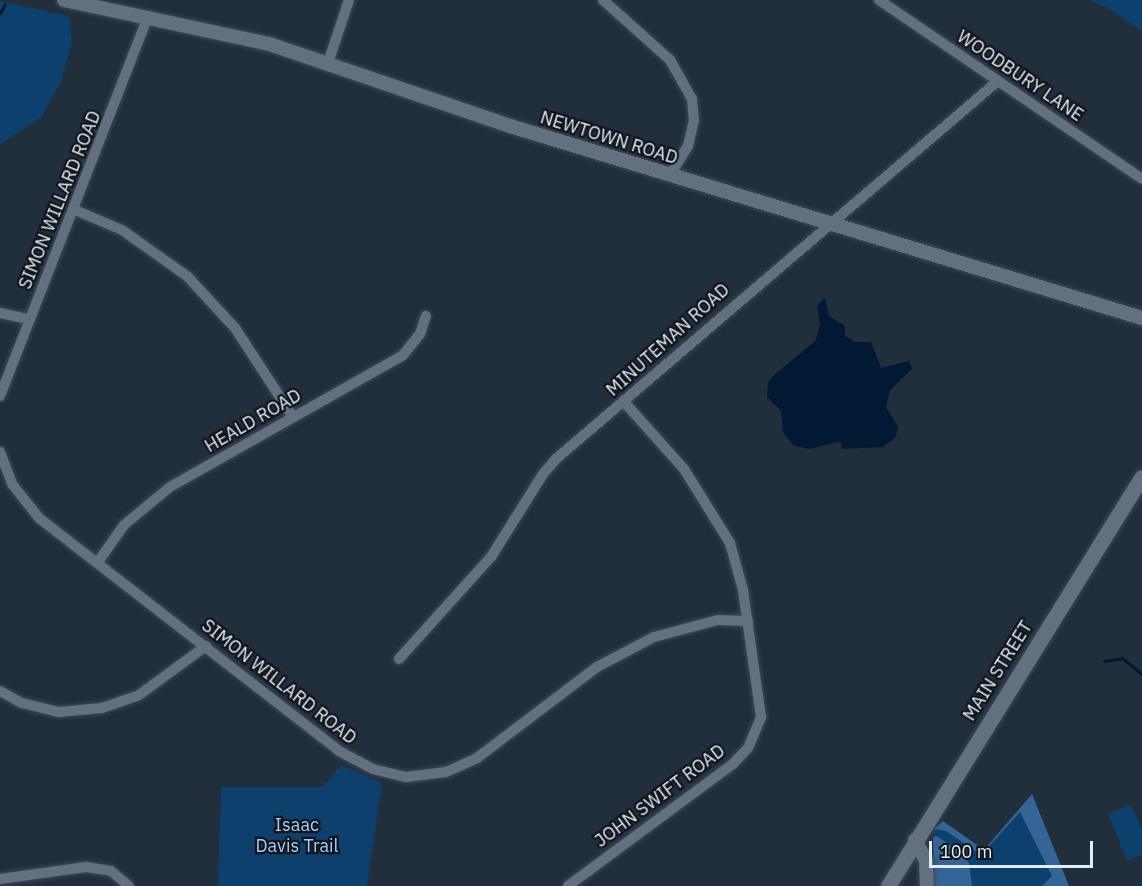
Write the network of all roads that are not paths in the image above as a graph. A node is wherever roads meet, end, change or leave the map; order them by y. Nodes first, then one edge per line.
1 (64, 0) edge
2 (349, 0) edge
3 (603, 0) edge
4 (879, 0) edge
5 (148, 17) junction
6 (328, 63) junction
7 (998, 81) junction
8 (670, 175) junction
9 (1142, 179) edge
10 (75, 210) junction
11 (832, 224) junction
12 (0, 313) edge
13 (426, 316) dead end
14 (1142, 318) edge
15 (28, 319) junction
16 (0, 396) edge
17 (624, 402) junction
18 (293, 417) junction
19 (0, 452) edge
20 (1142, 477) edge
21 (98, 561) junction
22 (748, 621) junction
23 (206, 646) junction
24 (399, 659) dead end
25 (0, 691) edge
26 (915, 840) junction
27 (0, 879) edge
28 (129, 886) edge
29 (568, 886) edge
30 (888, 886) edge
31 (927, 886) edge

1 - 5 street, NEWTOWN ROAD
2 - 6 street
3 - 8 street
4 - 7 street, WOODBURY LANE
5 - 6 street, NEWTOWN ROAD
5 - 10 street, SIMON WILLARD ROAD
6 - 8 street, NEWTOWN ROAD
7 - 9 street, WOODBURY LANE
7 - 11 street, MINUTEMAN ROAD
8 - 11 street, NEWTOWN ROAD
10 - 15 street, SIMON WILLARD ROAD
10 - 18 street
11 - 14 street, NEWTOWN ROAD
11 - 17 street, MINUTEMAN ROAD
12 - 15 street
13 - 18 street, HEALD ROAD
15 - 16 street, SIMON WILLARD ROAD
17 - 22 street, JOHN SWIFT ROAD
17 - 24 street, MINUTEMAN ROAD
18 - 21 street, HEALD ROAD
19 - 21 street, SIMON WILLARD ROAD
20 - 26 main road, MAIN STREET
21 - 23 street, SIMON WILLARD ROAD
22 - 23 street, SIMON WILLARD ROAD
22 - 29 street, JOHN SWIFT ROAD
23 - 25 street
26 - 30 main road, MAIN STREET
26 - 31 street
27 - 28 street

